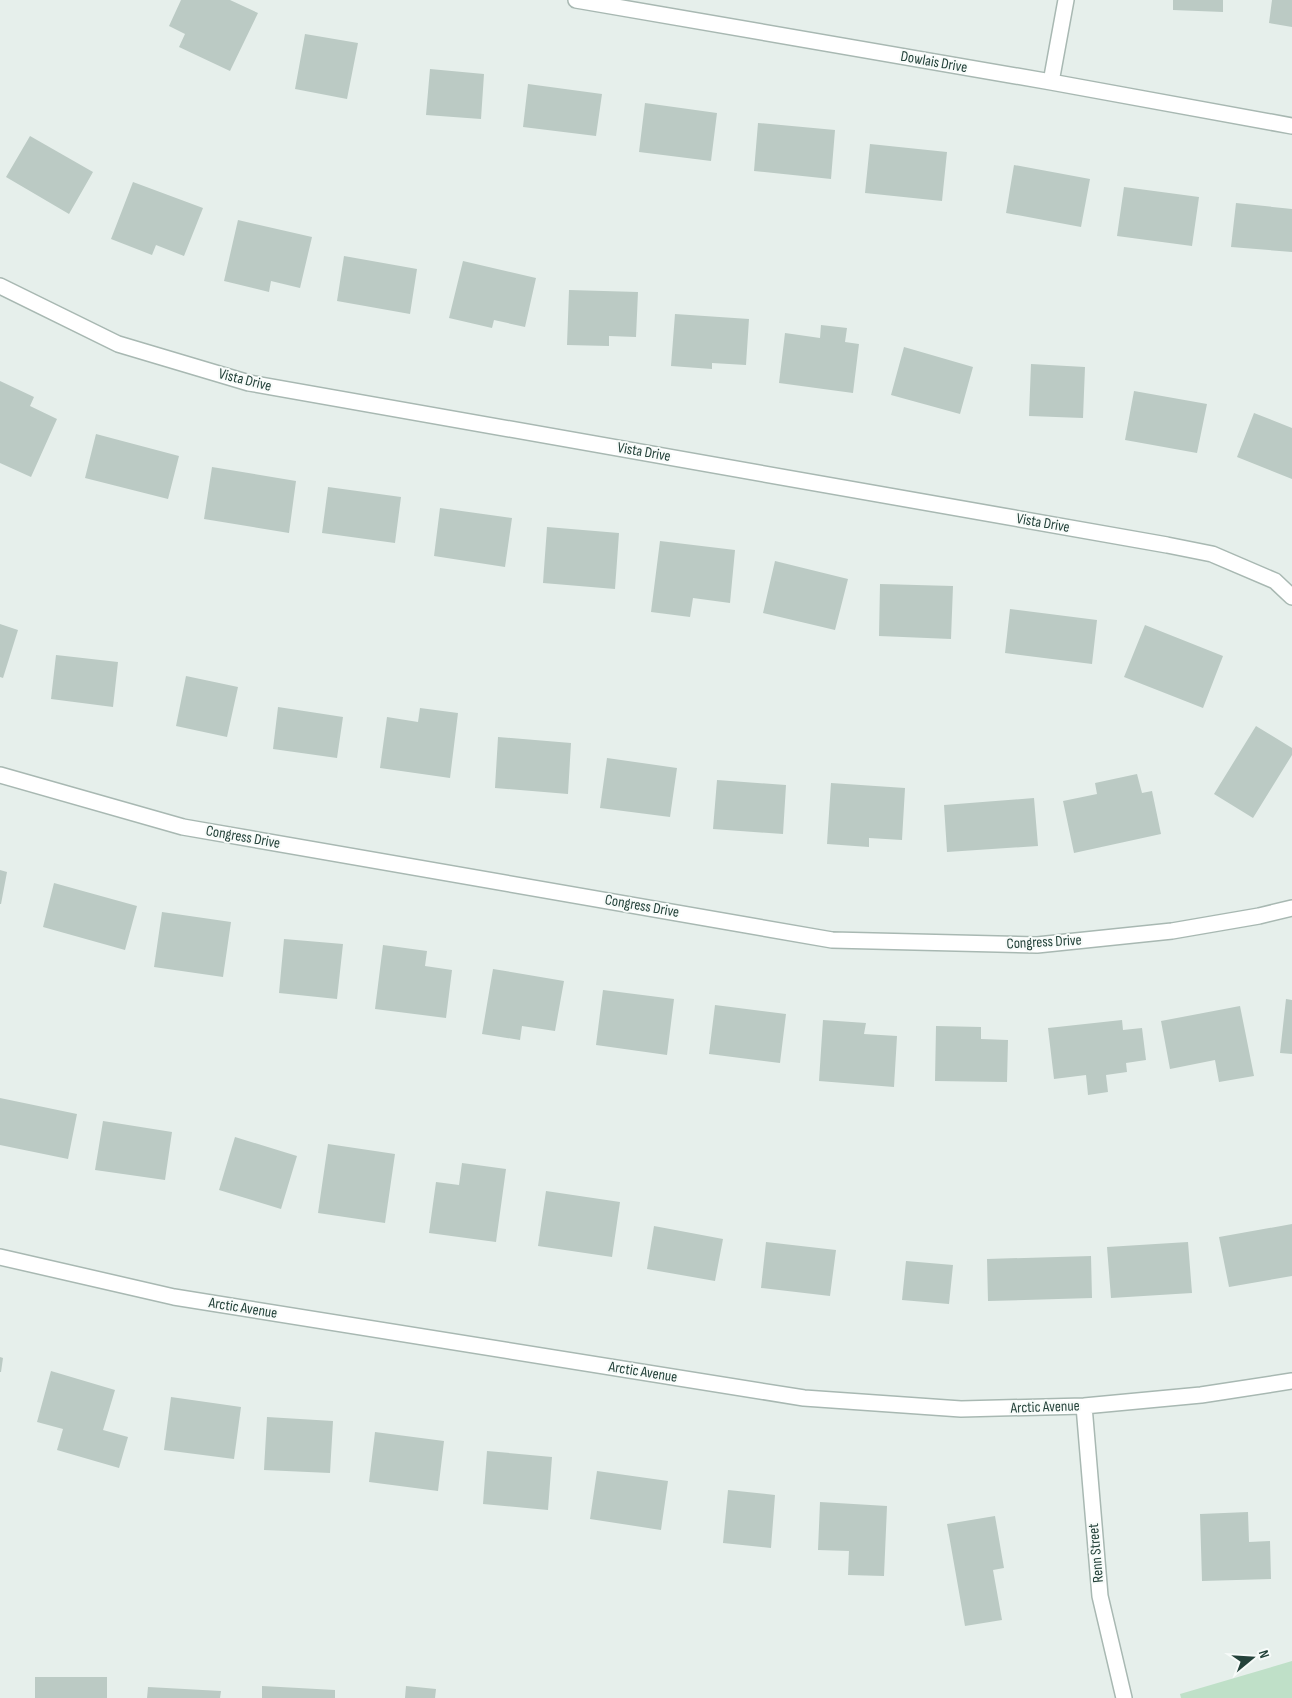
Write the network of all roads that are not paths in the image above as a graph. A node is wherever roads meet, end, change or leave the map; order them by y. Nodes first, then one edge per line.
1 (576, 0) edge
2 (1066, 0) edge
3 (1051, 82) junction
4 (1292, 126) edge
5 (0, 286) edge
6 (1292, 597) edge
7 (0, 775) edge
8 (1292, 908) edge
9 (0, 1257) edge
10 (1292, 1381) edge
11 (1084, 1406) junction
12 (1124, 1698) edge

1 - 3 street, Dowlais Drive
2 - 3 street
3 - 4 street, Dowlais Drive
5 - 6 street, Vista Drive
7 - 8 street, Congress Drive
9 - 11 street, Arctic Avenue
10 - 11 street, Arctic Avenue
11 - 12 street, Renn Street

